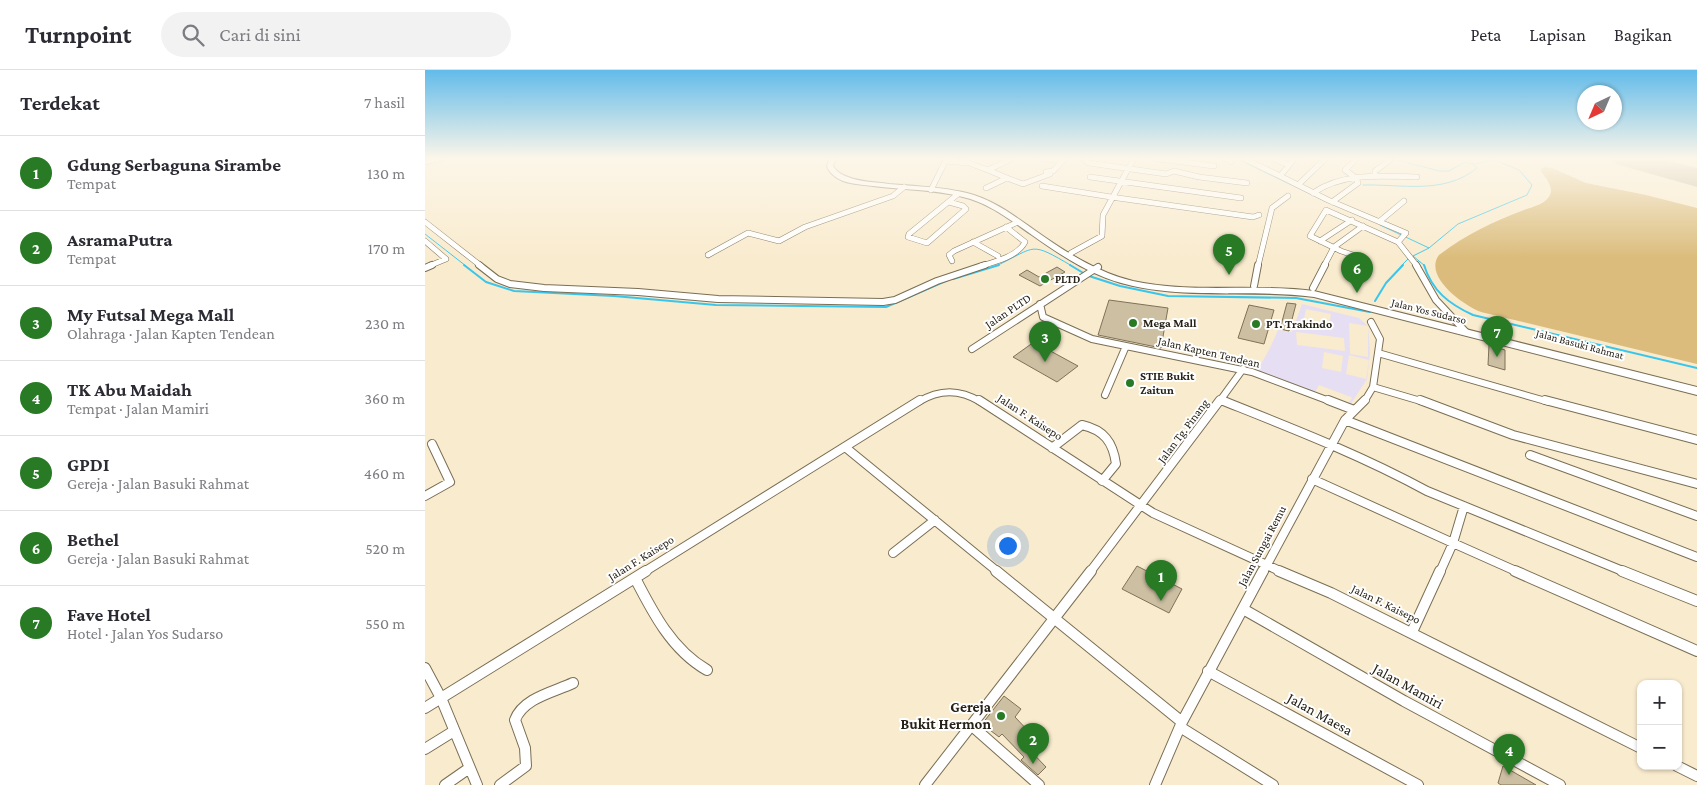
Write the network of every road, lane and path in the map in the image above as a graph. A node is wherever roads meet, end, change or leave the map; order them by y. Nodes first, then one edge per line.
1 (899, 191) edge
2 (944, 191) edge
3 (960, 191) edge
4 (1076, 191) edge
5 (1115, 191) edge
6 (1191, 191) edge
7 (1310, 191) edge
8 (1348, 191) edge
9 (1313, 193) joint
10 (958, 194) junction
11 (1288, 196) dead end
12 (1111, 197) junction
13 (1241, 198) dead end
14 (949, 202) junction
15 (1332, 202) junction
16 (1404, 202) dead end
17 (1259, 215) dead end
18 (1352, 220) junction
19 (1380, 221) junction
20 (425, 222) edge
21 (1018, 222) junction
22 (1363, 226) junction
23 (1007, 227) junction
24 (1401, 239) junction
25 (425, 241) edge
26 (1320, 241) junction
27 (973, 242) junction
28 (447, 245) junction
29 (1334, 247) junction
30 (435, 249) junction
31 (1071, 253) junction
32 (708, 255) dead end
33 (998, 256) dead end
34 (1363, 258) dead end
35 (952, 262) dead end
36 (427, 269) edge
37 (1090, 272) junction
38 (1254, 286) junction
39 (1285, 288) junction
40 (1313, 288) junction
41 (1040, 304) junction
42 (1371, 322) dead end
43 (1463, 329) junction
44 (1126, 346) junction
45 (972, 349) dead end
46 (1378, 353) junction
47 (1243, 369) junction
48 (1697, 385) edge
49 (1373, 387) junction
50 (1697, 391) edge
51 (1105, 395) dead end
52 (1220, 400) junction
53 (1354, 410) junction
54 (1345, 420) junction
55 (1697, 440) edge
56 (432, 444) dead end
57 (1332, 445) junction
58 (845, 447) junction
59 (1052, 448) junction
60 (1530, 455) dead end
61 (1312, 479) junction
62 (1102, 481) junction
63 (1697, 484) edge
64 (425, 496) edge
65 (1141, 506) junction
66 (1464, 506) junction
67 (1697, 516) edge
68 (935, 520) junction
69 (1453, 543) junction
70 (893, 553) dead end
71 (1697, 557) edge
72 (1265, 565) junction
73 (635, 578) junction
74 (1697, 601) edge
75 (1243, 609) junction
76 (1054, 618) junction
77 (1412, 632) junction
78 (1697, 651) edge
79 (425, 668) edge
80 (707, 670) dead end
81 (1208, 671) junction
82 (573, 683) dead end
83 (441, 698) junction
84 (425, 708) edge
85 (971, 725) junction
86 (1181, 725) junction
87 (454, 731) junction
88 (1637, 746) edge
89 (425, 749) edge
90 (1682, 768) edge
91 (468, 769) junction
92 (1697, 776) edge
93 (445, 785) edge
94 (477, 785) edge
95 (500, 785) edge
96 (925, 785) edge
97 (1039, 785) edge
98 (1155, 785) edge
99 (1273, 785) edge
100 (1418, 785) edge
101 (1560, 785) edge

1 - 32 street
2 - 10 highway, Jalan Yos Sudarso
3 - 31 highway, Jalan Basuki Rahmat
4 - 12 street
5 - 12 street
6 - 13 street
7 - 9 street
8 - 15 street
9 - 15 street
10 - 14 street
10 - 21 highway, Jalan Yos Sudarso
11 - 38 street
12 - 17 street
12 - 31 street
14 - 14 street
15 - 19 street
16 - 19 street
18 - 22 street
18 - 26 street
18 - 26 street
19 - 24 street
20 - 28 street
21 - 23 street
21 - 37 highway, Jalan Yos Sudarso
22 - 24 street
22 - 29 street
23 - 27 street
23 - 28 street
24 - 43 street
25 - 30 street
26 - 29 street
27 - 33 street
27 - 35 street
28 - 30 street
29 - 34 street
29 - 40 street
30 - 36 street
31 - 37 highway, Jalan Basuki Rahmat
37 - 38 highway, Jalan Basuki Rahmat
37 - 39 highway, Jalan Yos Sudarso
37 - 41 street, Jalan PLTD
38 - 39 highway, Jalan Basuki Rahmat
39 - 40 highway, Jalan Basuki Rahmat
39 - 43 highway, Jalan Yos Sudarso
40 - 43 highway, Jalan Basuki Rahmat
41 - 44 street, Jalan Kapten Tendean
41 - 45 street, Jalan PLTD
42 - 46 street, Jalan Sungai Remu
43 - 48 highway, Jalan Basuki Rahmat
43 - 50 highway, Jalan Yos Sudarso
44 - 47 street, Jalan Kapten Tendean
44 - 51 street
46 - 49 street, Jalan Sungai Remu
46 - 55 street
47 - 52 street, Jalan Tg. Pinang
47 - 53 street, Jalan Kapten Tendean
49 - 53 street, Jalan Sungai Remu
49 - 63 street
52 - 57 street
52 - 65 street, Jalan Tg. Pinang
53 - 54 street, Jalan Sungai Remu
54 - 57 street, Jalan Sungai Remu
54 - 71 street
56 - 64 street
57 - 61 street, Jalan Sungai Remu
57 - 66 street
58 - 59 street, Jalan F. Kaisepo
58 - 68 street
58 - 73 street, Jalan F. Kaisepo
59 - 62 street, Jalan F. Kaisepo
59 - 62 street
60 - 67 street
61 - 69 street
61 - 72 street, Jalan Sungai Remu
62 - 65 street, Jalan F. Kaisepo
65 - 72 street, Jalan F. Kaisepo
65 - 76 street, Jalan Tg. Pinang
66 - 69 street
66 - 74 street
68 - 70 street
68 - 76 street
69 - 77 street
69 - 78 street
72 - 75 street, Jalan Sungai Remu
72 - 77 street, Jalan F. Kaisepo
73 - 80 street
73 - 83 street, Jalan F. Kaisepo
75 - 81 street, Jalan Sungai Remu
75 - 101 street, Jalan Mamiri
76 - 85 street, Jalan Tg. Pinang
76 - 86 street
77 - 88 street, Jalan F. Kaisepo
79 - 83 street
81 - 86 street, Jalan Sungai Remu
81 - 100 street, Jalan Maesa
82 - 95 street
83 - 84 street, Jalan F. Kaisepo
83 - 87 street
85 - 96 street, Jalan Tg. Pinang
85 - 97 street
86 - 98 street, Jalan Sungai Remu
86 - 99 street
87 - 89 street
87 - 91 street
90 - 92 street
91 - 93 street
91 - 94 street

